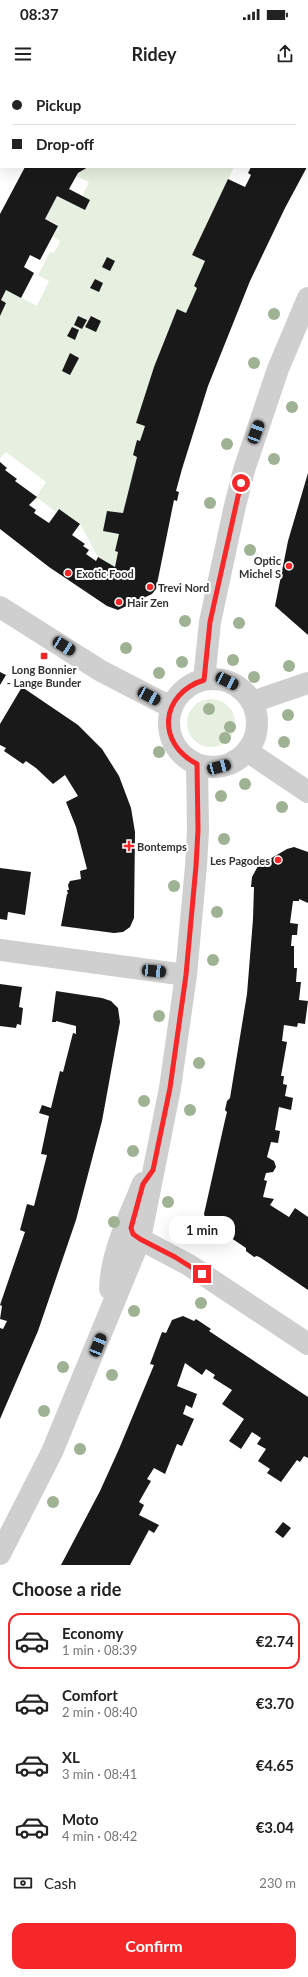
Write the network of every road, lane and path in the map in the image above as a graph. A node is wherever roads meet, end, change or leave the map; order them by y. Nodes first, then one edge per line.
1 (308, 298) edge
2 (0, 607) edge
3 (204, 680) junction
4 (308, 683) edge
5 (252, 702) junction
6 (172, 704) junction
7 (247, 752) junction
8 (197, 764) junction
9 (308, 792) edge
10 (0, 950) edge
11 (186, 975) junction
12 (153, 1170) junction
13 (140, 1192) junction
14 (140, 1239) junction
15 (109, 1318) junction
16 (308, 1344) edge
17 (0, 1554) edge

1 - 3 street
2 - 6 street
3 - 5 street
3 - 6 street
4 - 5 street
5 - 7 street
6 - 8 street
7 - 8 street
7 - 9 street
8 - 11 street
10 - 11 street
11 - 12 street
12 - 13 street
12 - 14 street
13 - 14 street
13 - 15 street
14 - 15 street
14 - 16 street
15 - 17 street

